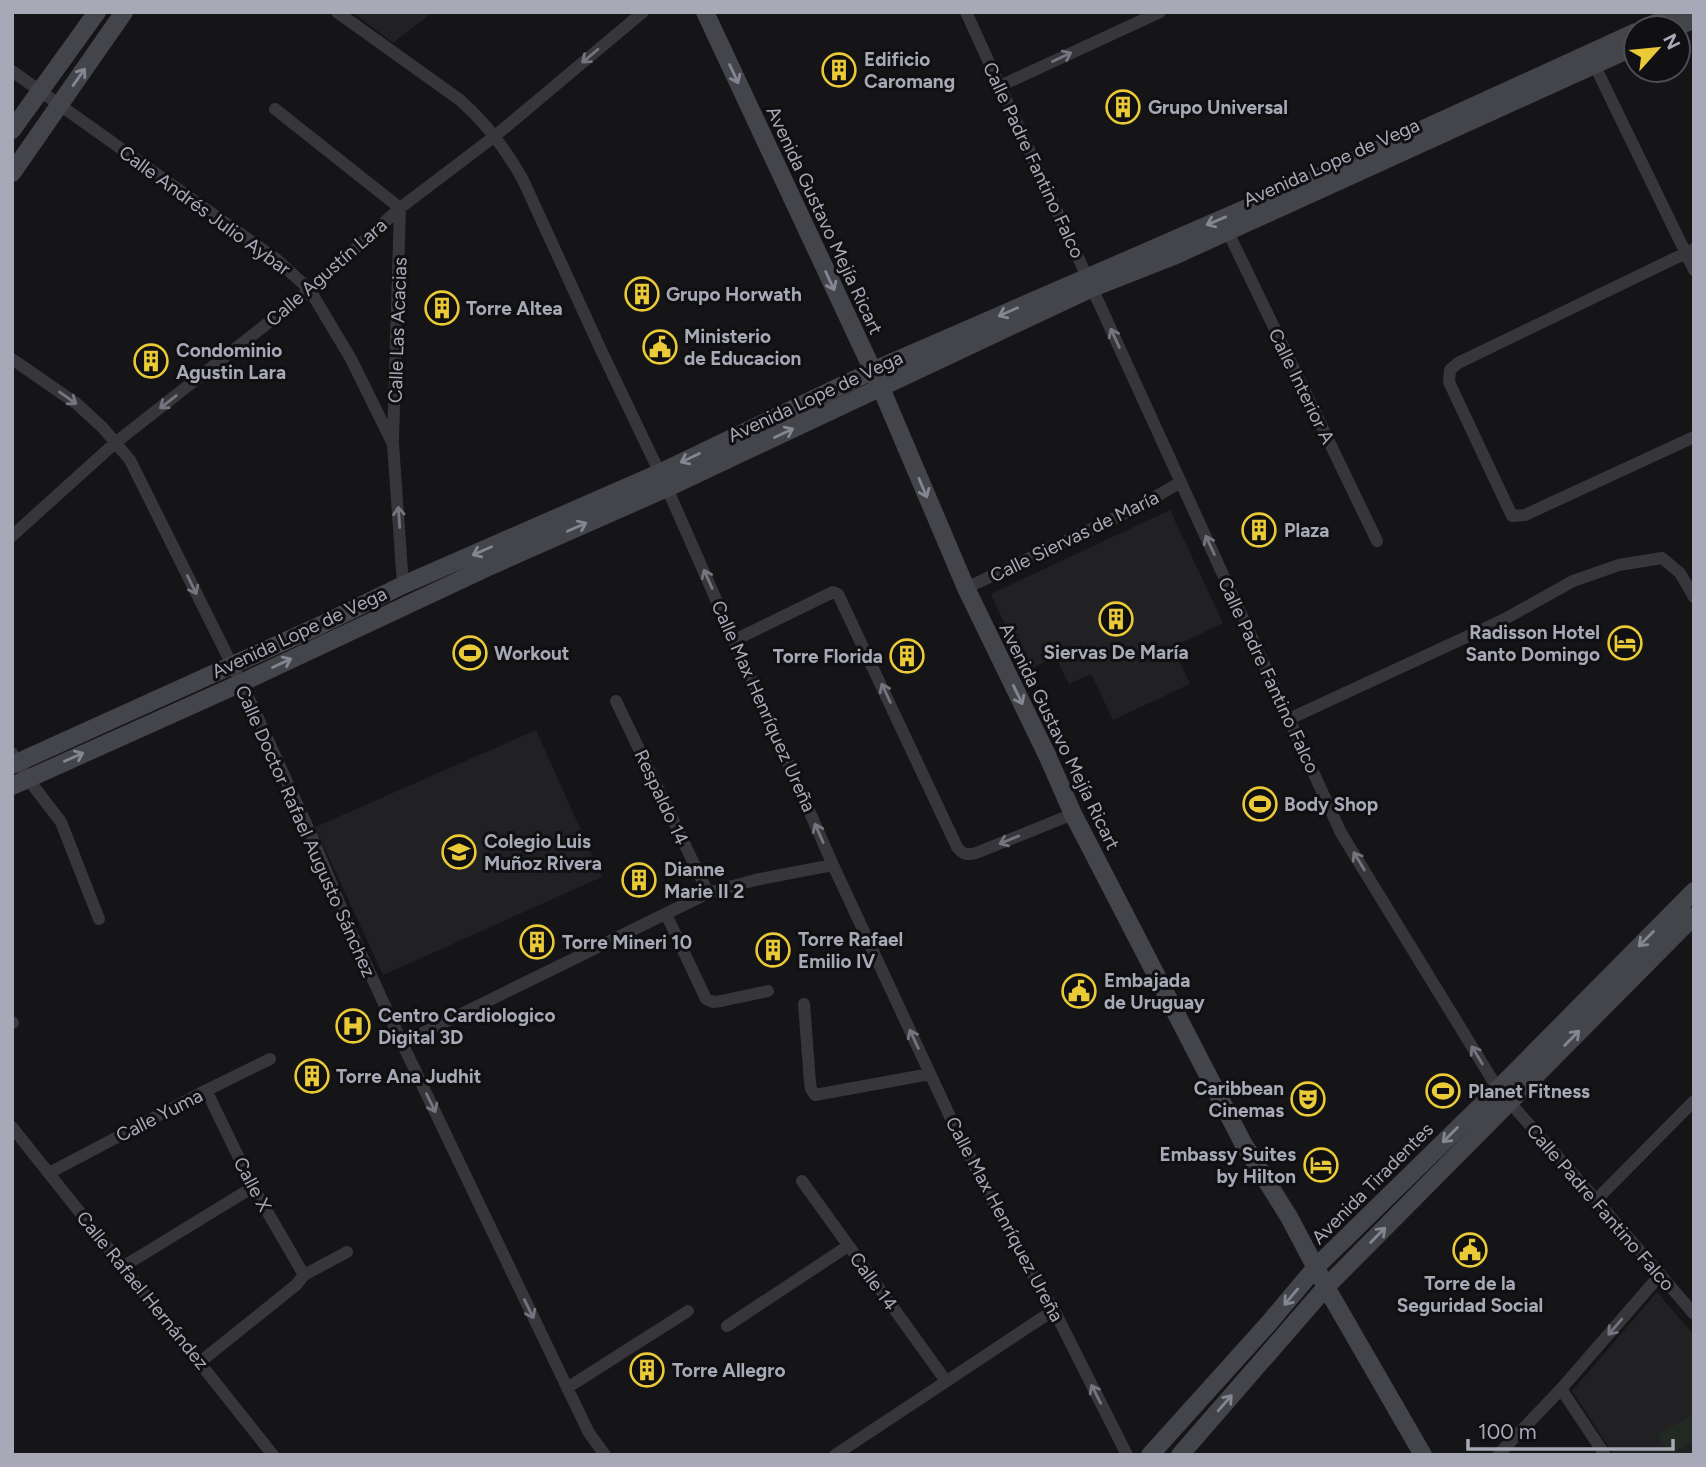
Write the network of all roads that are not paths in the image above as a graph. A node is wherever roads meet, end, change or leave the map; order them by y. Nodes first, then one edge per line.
1 (96, 12) edge
2 (124, 12) edge
3 (337, 12) edge
4 (643, 12) edge
5 (705, 12) edge
6 (966, 12) edge
7 (1160, 12) edge
8 (1622, 41) edge
9 (1622, 50) edge
10 (1592, 59) junction
11 (12, 71) edge
12 (1000, 86) junction
13 (42, 91) junction
14 (59, 104) junction
15 (275, 109) dead end
16 (12, 130) edge
17 (495, 136) junction
18 (12, 173) edge
19 (401, 208) junction
20 (1228, 232) junction
21 (1690, 251) edge
22 (1694, 270) edge
23 (1090, 282) junction
24 (310, 290) junction
25 (12, 359) edge
26 (872, 371) junction
27 (881, 388) junction
28 (1694, 437) edge
29 (116, 443) junction
30 (393, 444) junction
31 (663, 480) junction
32 (1181, 482) junction
33 (12, 536) edge
34 (1377, 541) dead end
35 (403, 585) junction
36 (966, 588) junction
37 (1694, 597) edge
38 (735, 640) junction
39 (232, 664) junction
40 (241, 683) junction
41 (616, 701) dead end
42 (1289, 719) junction
43 (14, 760) edge
44 (20, 782) edge
45 (1073, 814) junction
46 (833, 865) junction
47 (1694, 891) edge
48 (708, 893) junction
49 (666, 914) junction
50 (1694, 916) edge
51 (99, 919) dead end
52 (768, 991) dead end
53 (804, 1004) dead end
54 (402, 1043) junction
55 (270, 1059) dead end
56 (930, 1074) junction
57 (204, 1092) junction
58 (1503, 1096) junction
59 (1694, 1101) edge
60 (12, 1126) edge
61 (49, 1173) junction
62 (802, 1181) dead end
63 (253, 1187) junction
64 (1596, 1200) junction
65 (848, 1246) junction
66 (346, 1252) dead end
67 (124, 1266) junction
68 (1316, 1267) junction
69 (304, 1275) junction
70 (1660, 1275) junction
71 (1326, 1287) junction
72 (1054, 1310) junction
73 (688, 1311) dead end
74 (1694, 1314) edge
75 (727, 1326) dead end
76 (200, 1362) junction
77 (946, 1381) junction
78 (567, 1388) junction
79 (1561, 1389) junction
80 (273, 1455) edge
81 (605, 1455) edge
82 (835, 1455) edge
83 (1127, 1455) edge
84 (1150, 1455) edge
85 (1180, 1455) edge
86 (1423, 1455) edge
87 (1498, 1455) edge
88 (1605, 1455) edge

1 - 13 main road
14 -> 2 main road
3 - 17 street, Calle Max Henríquez Ureña
4 -> 17 street, Calle Agustín Lara
5 -> 26 main road, Avenida Gustavo Mejía Ricart
6 - 12 street, Calle Padre Fantino Falco
12 -> 7 street
8 - 10 main road, Avenida Lope de Vega
9 - 10 main road, Avenida Lope de Vega
10 - 20 main road, Avenida Lope de Vega
10 - 21 street
10 -> 23 main road, Avenida Lope de Vega
11 - 13 street, Calle Andrés Julio Aybar
12 - 23 street, Calle Padre Fantino Falco
13 - 14 street, Calle Andrés Julio Aybar
13 - 16 main road
14 - 18 main road
14 - 24 street, Calle Andrés Julio Aybar
15 - 19 street
17 - 19 street, Calle Agustín Lara
17 - 31 street, Calle Max Henríquez Ureña
19 - 24 street, Calle Agustín Lara
19 - 30 street, Calle Las Acacias
20 - 23 main road, Avenida Lope de Vega
20 - 34 street, Calle Interior A
21 - 22 street
21 - 28 street
23 -> 26 main road, Avenida Lope de Vega
23 - 27 main road, Avenida Lope de Vega
32 -> 23 street, Calle Padre Fantino Falco
24 -> 29 street, Calle Agustín Lara
24 - 30 street, Calle Andrés Julio Aybar
25 -> 29 street, Calle Doctor Rafael Augusto Sánchez
26 - 27 main road, Avenida Gustavo Mejía Ricart
26 -> 31 main road, Avenida Lope de Vega
31 -> 27 main road, Avenida Lope de Vega
27 -> 36 main road, Avenida Gustavo Mejía Ricart
29 - 33 street, Calle Agustín Lara
29 -> 39 street, Calle Doctor Rafael Augusto Sánchez
35 -> 30 street, Calle Andrés Julio Aybar
31 -> 35 main road, Avenida Lope de Vega
38 -> 31 street, Calle Max Henríquez Ureña
40 -> 31 main road, Avenida Lope de Vega
32 - 36 street, Calle Siervas de María
42 -> 32 street, Calle Padre Fantino Falco
35 - 39 main road, Avenida Lope de Vega
36 -> 45 main road, Avenida Gustavo Mejía Ricart
37 - 42 street
45 -> 38 street
46 -> 38 street, Calle Max Henríquez Ureña
39 - 40 street, Calle Doctor Rafael Augusto Sánchez
39 - 43 main road, Avenida Lope de Vega
44 -> 40 main road, Avenida Lope de Vega
40 - 54 street, Calle Doctor Rafael Augusto Sánchez
41 - 48 street, Respaldo 14
58 -> 42 street, Calle Padre Fantino Falco
43 - 44 street
44 - 51 street
45 - 68 main road, Avenida Gustavo Mejía Ricart
46 - 48 street
56 -> 46 street, Calle Max Henríquez Ureña
47 -> 58 main road, Avenida Tiradentes
48 - 49 street
49 - 52 street
49 - 54 street
58 -> 50 main road, Avenida Tiradentes
53 - 56 street
54 -> 78 street, Calle Doctor Rafael Augusto Sánchez
55 - 57 street, Calle Yuma
56 - 72 street, Calle Max Henríquez Ureña
57 - 61 street, Calle Yuma
57 - 63 street, Calle X
58 - 64 street, Calle Padre Fantino Falco
58 -> 68 main road, Avenida Tiradentes
71 -> 58 main road, Avenida Tiradentes
59 - 64 street
60 - 61 street, Calle Rafael Hernández
61 - 67 street, Calle Rafael Hernández
62 - 65 street, Calle 14
63 - 67 street
63 - 69 street, Calle X
64 - 70 street, Calle Padre Fantino Falco
65 - 75 street
65 - 77 street, Calle 14
66 - 69 street
67 - 76 street, Calle Rafael Hernández
68 - 71 main road, Avenida Gustavo Mejía Ricart
68 -> 84 main road, Avenida Tiradentes
69 - 76 street
70 - 74 street, Calle Padre Fantino Falco
70 -> 79 street
85 -> 71 main road, Avenida Tiradentes
71 - 86 main road, Avenida Gustavo Mejía Ricart
72 - 77 street
83 -> 72 street, Calle Max Henríquez Ureña
73 - 78 street
76 - 80 street, Calle Rafael Hernández
77 - 82 street
78 - 81 street, Calle Doctor Rafael Augusto Sánchez
79 - 87 street
79 - 88 street

